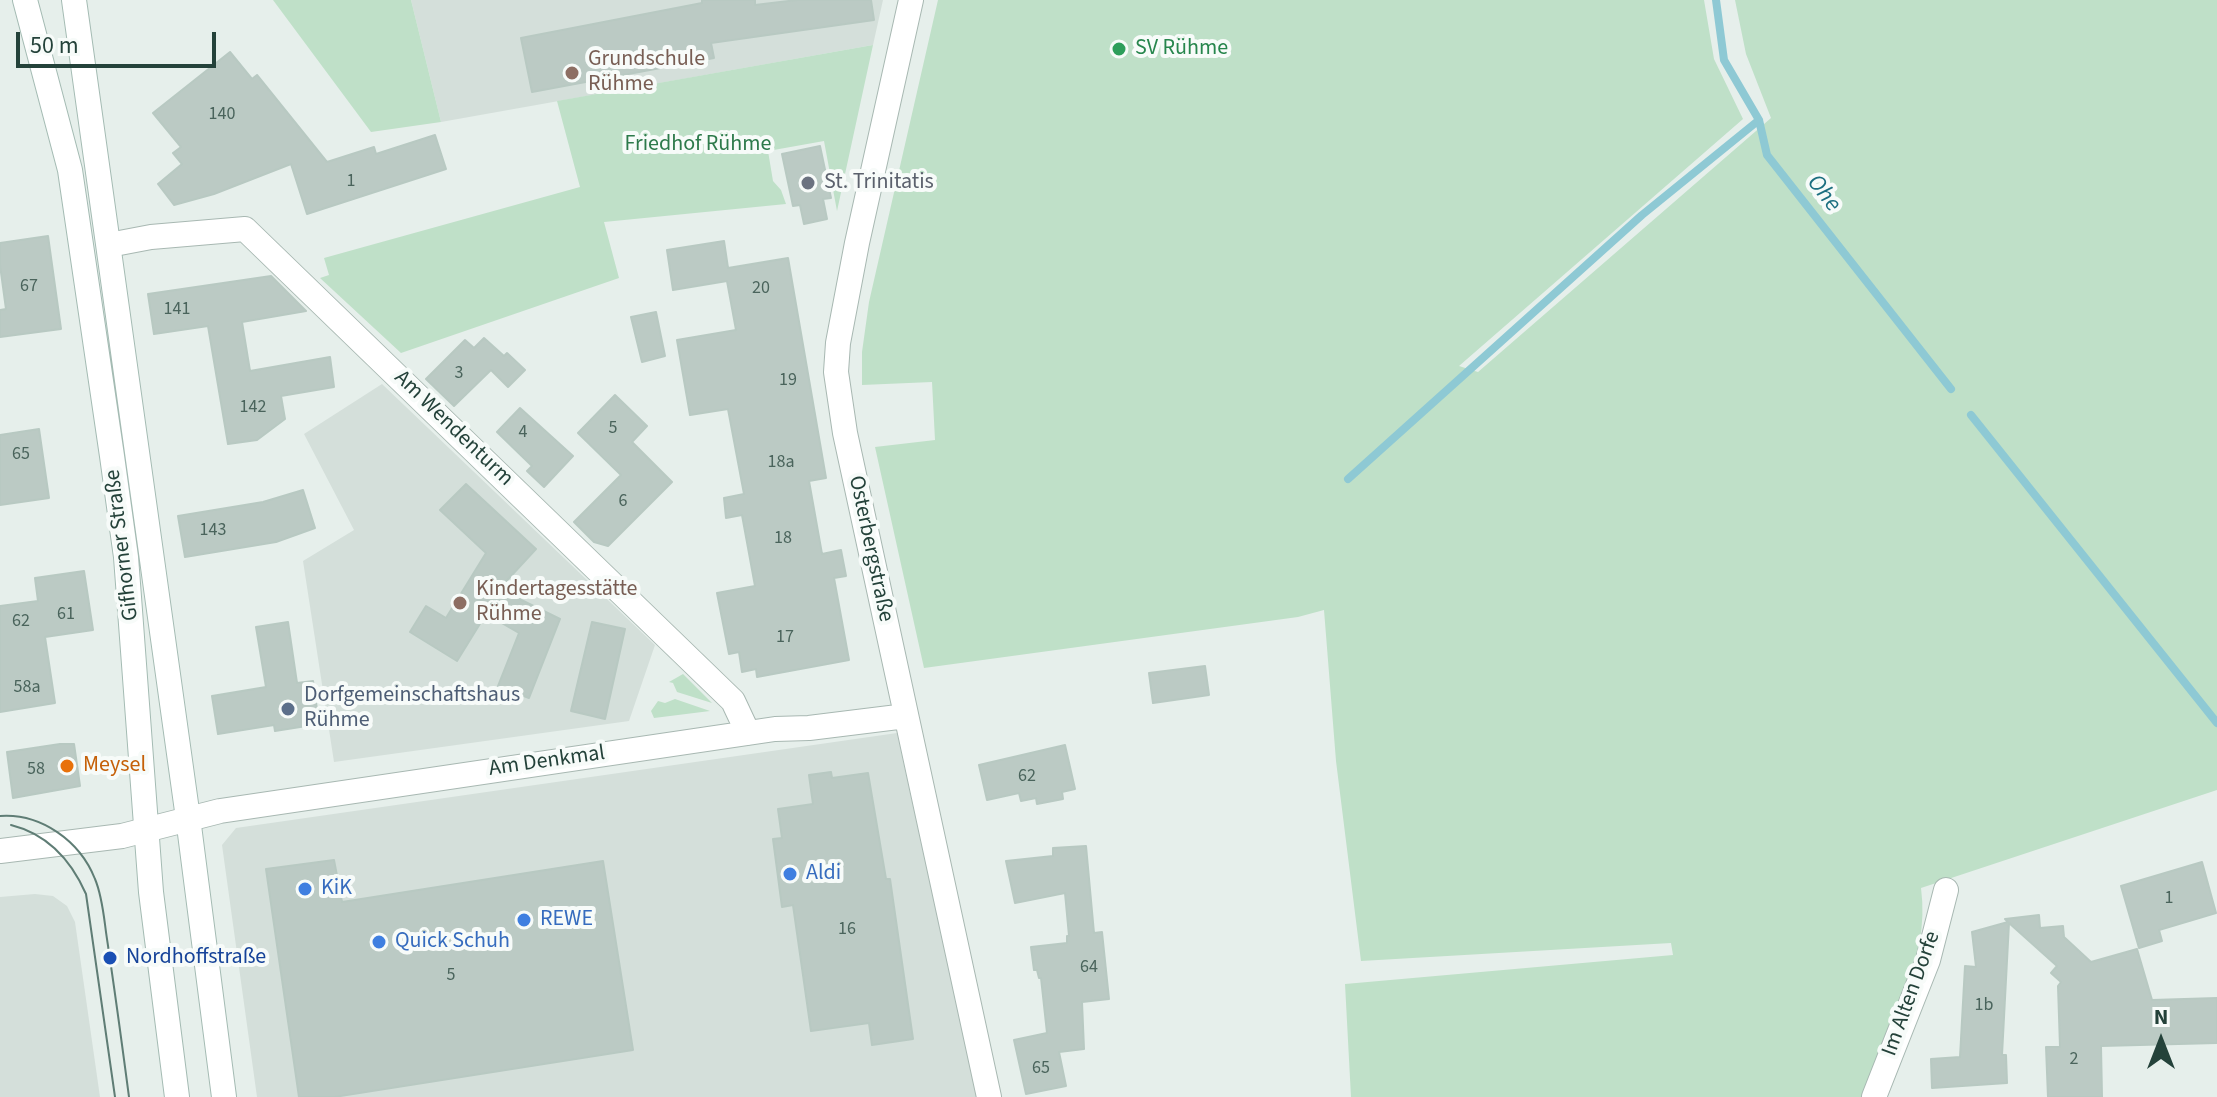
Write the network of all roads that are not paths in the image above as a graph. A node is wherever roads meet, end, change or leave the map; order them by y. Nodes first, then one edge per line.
1 (25, 0) edge
2 (74, 0) edge
3 (911, 0) edge
4 (109, 245) junction
5 (906, 716) junction
6 (748, 733) junction
7 (188, 818) junction
8 (146, 830) junction
9 (0, 851) edge
10 (1946, 890) dead end
11 (177, 1097) edge
12 (224, 1097) edge
13 (989, 1097) edge
14 (1874, 1097) edge

1 - 8 street, Gifhorner Straße
2 - 4 street, Gifhorner Straße
3 - 5 street, Osterbergstraße
4 - 6 street, Am Wendenturm
4 - 7 street, Gifhorner Straße
5 - 6 street, Am Denkmal
5 - 13 street, Osterbergstraße
6 - 7 street, Am Denkmal
7 - 8 street, Am Denkmal
7 - 12 street, Gifhorner Straße
8 - 9 street
8 - 11 street, Gifhorner Straße
10 - 14 street, Im Alten Dorfe

